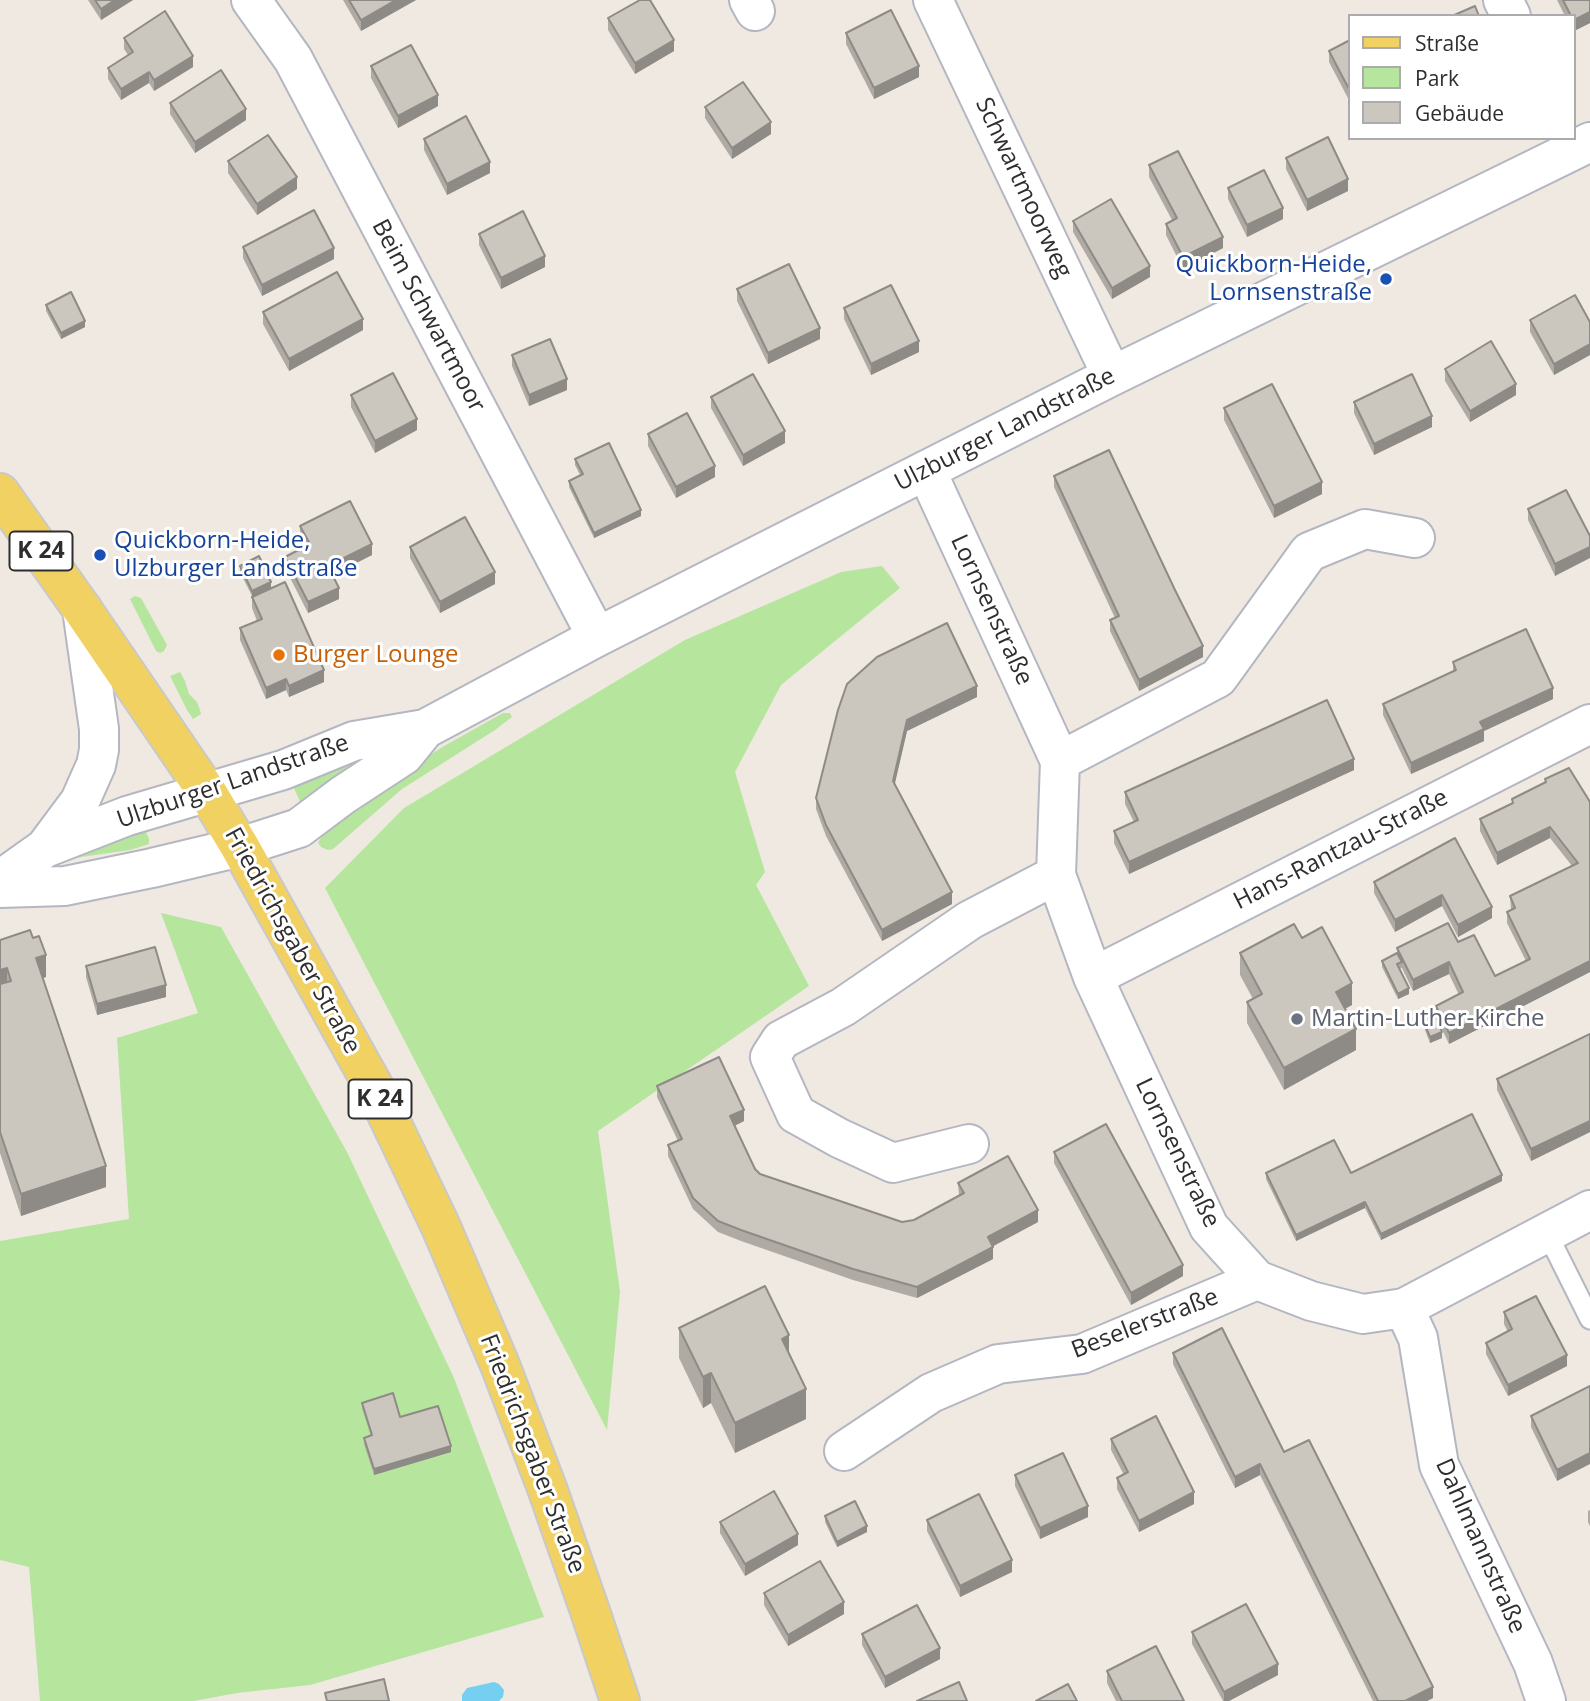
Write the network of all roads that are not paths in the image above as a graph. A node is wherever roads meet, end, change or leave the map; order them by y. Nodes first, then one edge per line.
1 (251, 0) edge
2 (933, 0) edge
3 (1577, 144) edge
4 (1112, 376) junction
5 (926, 470) junction
6 (0, 493) edge
7 (1415, 538) dead end
8 (82, 609) junction
9 (597, 637) junction
10 (1590, 724) edge
11 (425, 729) junction
12 (1060, 761) junction
13 (207, 792) junction
14 (240, 847) junction
15 (45, 848) junction
16 (1056, 875) junction
17 (0, 880) edge
18 (0, 888) edge
19 (1093, 977) junction
20 (969, 1144) dead end
21 (1590, 1210) edge
22 (1547, 1233) junction
23 (1257, 1280) junction
24 (1404, 1308) junction
25 (1590, 1320) edge
26 (844, 1451) dead end
27 (620, 1701) edge
28 (1546, 1701) edge

1 - 9 street, Beim Schwartmoor
2 - 4 street, Schwartmoorweg
3 - 4 street, Ulzburger Landstraße
4 - 5 street, Ulzburger Landstraße
5 - 9 street, Ulzburger Landstraße
5 - 12 street, Lornsenstraße
6 - 8 main road, Friedrichsgaber Straße / K 24
7 - 12 street
8 - 13 main road, Friedrichsgaber Straße / K 24
8 - 15 street, Ulzburger Landstraße
9 - 11 street, Ulzburger Landstraße
10 - 19 street, Hans-Rantzau-Straße
11 - 13 street, Ulzburger Landstraße
11 - 14 street, Ulzburger Landstraße
12 - 16 street, Lornsenstraße
13 - 14 main road, Friedrichsgaber Straße / K 24
13 - 15 street, Ulzburger Landstraße
14 - 18 street, Ulzburger Landstraße
14 - 27 main road, Friedrichsgaber Straße / K 24
15 - 17 street, Ulzburger Landstraße
16 - 19 street, Lornsenstraße
16 - 20 street
19 - 23 street, Lornsenstraße
21 - 22 street, Lornsenstraße
22 - 24 street, Lornsenstraße
22 - 25 lane
23 - 24 street, Lornsenstraße
23 - 26 street, Beselerstraße
24 - 28 street, Dahlmannstraße

